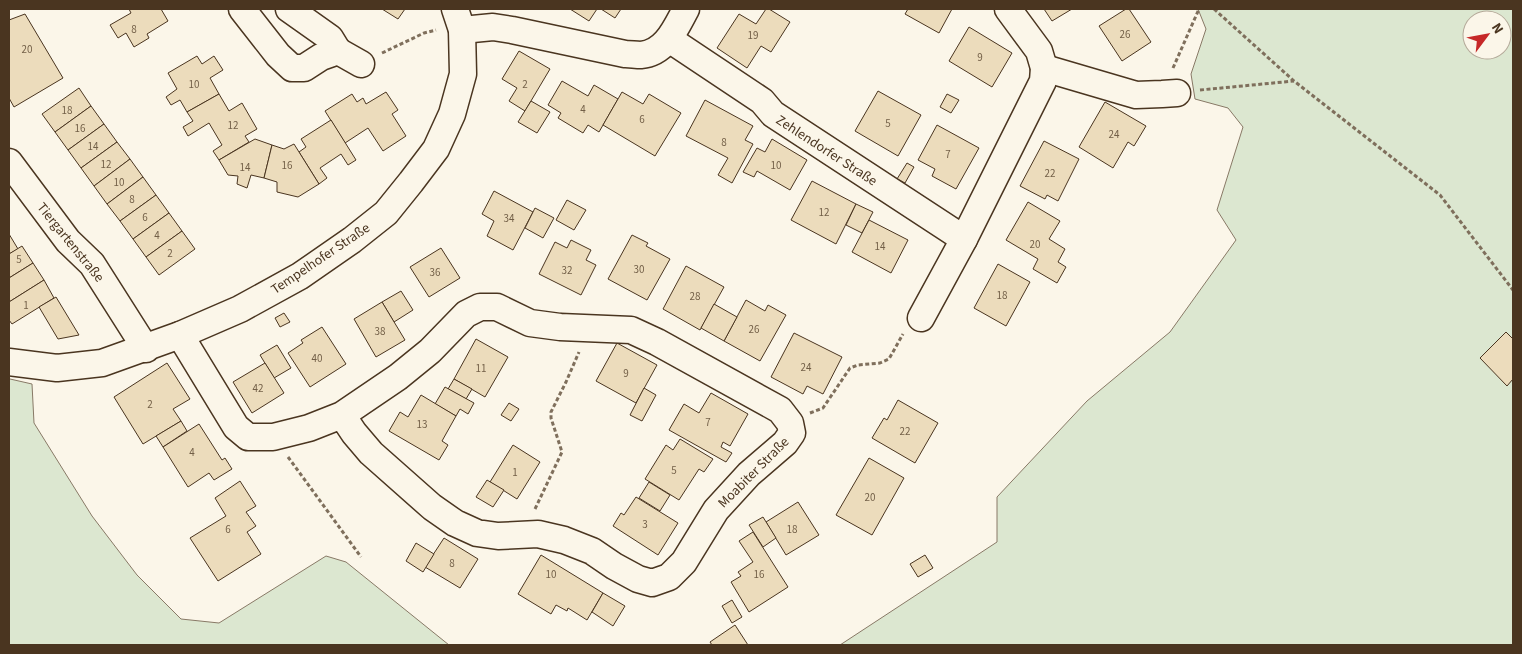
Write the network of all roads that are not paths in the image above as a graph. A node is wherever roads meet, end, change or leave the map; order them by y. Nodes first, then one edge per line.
1 (242, 9) edge
2 (289, 9) edge
3 (686, 9) edge
4 (1008, 9) edge
5 (458, 19) edge
6 (669, 39) junction
7 (338, 51) junction
8 (362, 64) road end
9 (1044, 68) junction
10 (1170, 94) road end
11 (9, 162) edge
12 (964, 239) junction
13 (921, 318) road end
14 (180, 336) junction
15 (146, 348) junction
16 (9, 362) edge
17 (342, 415) junction

1 - 7 street
2 - 7 street
3 - 6 street
4 - 9 street
5 - 6 street
5 - 14 street, Tempelhofer Straße
6 - 12 street, Zehlendorfer Straße
7 - 8 street
9 - 10 street
9 - 12 street
11 - 15 street, Tiergartenstraße
12 - 13 street
14 - 15 street, Tempelhofer Straße
14 - 17 street, Moabiter Straße
15 - 16 street, Tempelhofer Straße
17 - 17 street, Moabiter Straße

